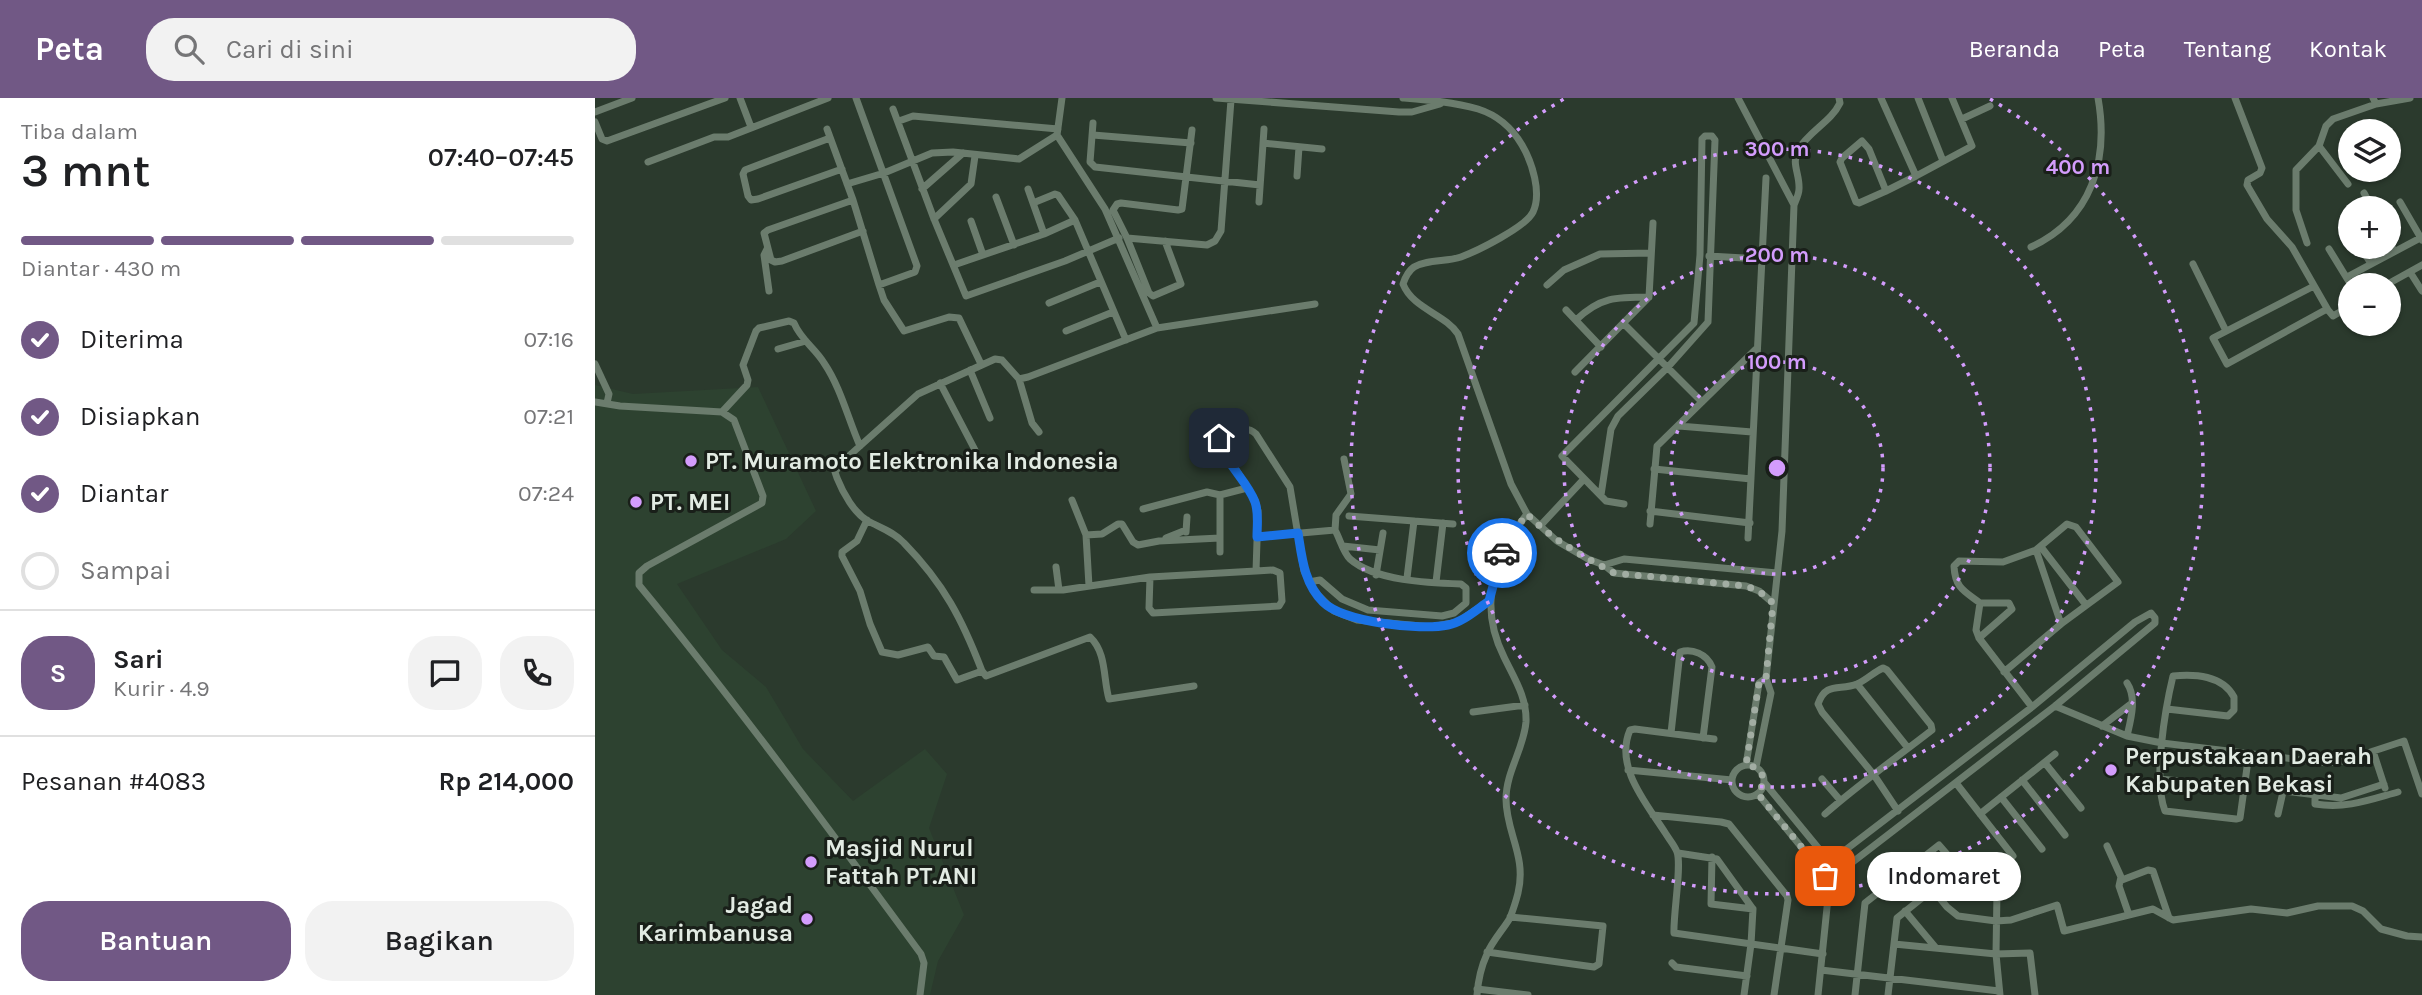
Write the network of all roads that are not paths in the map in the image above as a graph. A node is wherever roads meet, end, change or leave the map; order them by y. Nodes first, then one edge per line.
1 (632, 98) edge
2 (725, 98) edge
3 (740, 98) edge
4 (828, 98) edge
5 (856, 98) edge
6 (1062, 98) edge
7 (1216, 98) edge
8 (1222, 98) edge
9 (1403, 98) edge
10 (1738, 98) edge
11 (1839, 98) edge
12 (1881, 98) edge
13 (1918, 98) edge
14 (1952, 98) edge
15 (2098, 98) edge
16 (2235, 98) edge
17 (2410, 98) edge
18 (1231, 100) junction
19 (1250, 100) edge
20 (2375, 101) edge
21 (810, 102) edge
22 (1448, 102) junction
23 (1990, 106) dead end
24 (893, 109) dead end
25 (595, 112) edge
26 (1962, 119) junction
27 (899, 121) junction
28 (595, 122) edge
29 (1093, 123) dead end
30 (751, 127) junction
31 (827, 129) dead end
32 (1264, 129) dead end
33 (1192, 130) dead end
34 (1057, 132) junction
35 (1093, 135) junction
36 (830, 138) junction
37 (1191, 143) junction
38 (1263, 143) junction
39 (2319, 146) junction
40 (1299, 147) junction
41 (1322, 149) dead end
42 (963, 153) junction
43 (975, 156) junction
44 (1944, 161) junction
45 (648, 162) dead end
46 (912, 162) junction
47 (842, 169) junction
48 (884, 173) junction
49 (1187, 176) junction
50 (1297, 176) dead end
51 (1916, 176) junction
52 (1766, 178) dead end
53 (1224, 180) junction
54 (847, 184) junction
55 (2347, 184) dead end
56 (1260, 185) junction
57 (922, 189) junction
58 (1028, 189) dead end
59 (1886, 191) junction
60 (2364, 193) dead end
61 (2366, 196) edge
62 (996, 197) dead end
63 (853, 200) junction
64 (1259, 202) dead end
65 (1033, 203) junction
66 (2401, 204) edge
67 (1794, 205) junction
68 (934, 219) junction
69 (1075, 220) junction
70 (971, 221) dead end
71 (1653, 223) dead end
72 (863, 232) junction
73 (1044, 234) junction
74 (1123, 238) junction
75 (2422, 238) edge
76 (1165, 241) junction
77 (2307, 243) dead end
78 (1014, 245) junction
79 (2031, 247) dead end
80 (767, 248) junction
81 (2401, 248) edge
82 (2329, 249) dead end
83 (1088, 252) junction
84 (1651, 253) junction
85 (983, 255) junction
86 (1700, 255) junction
87 (1711, 256) junction
88 (1761, 259) junction
89 (2368, 259) edge
90 (2380, 259) edge
91 (2193, 264) dead end
92 (2371, 264) junction
93 (954, 265) junction
94 (2422, 265) edge
95 (2410, 272) junction
96 (2344, 273) edge
97 (2354, 273) edge
98 (2401, 277) edge
99 (1100, 282) junction
100 (879, 285) junction
101 (1547, 285) dead end
102 (2314, 286) junction
103 (769, 291) dead end
104 (2422, 291) edge
105 (1649, 297) junction
106 (1049, 303) dead end
107 (1315, 304) dead end
108 (2327, 309) junction
109 (1566, 310) dead end
110 (1113, 312) junction
111 (2338, 313) edge
112 (1576, 320) junction
113 (1624, 324) junction
114 (1157, 328) junction
115 (1066, 331) dead end
116 (2226, 331) junction
117 (1126, 340) junction
118 (806, 341) junction
119 (1601, 347) junction
120 (778, 349) dead end
121 (1756, 349) junction
122 (1660, 359) junction
123 (595, 364) edge
124 (981, 364) junction
125 (1668, 367) junction
126 (970, 370) junction
127 (1575, 372) dead end
128 (1019, 379) junction
129 (940, 383) junction
130 (595, 402) edge
131 (1702, 402) junction
132 (614, 405) junction
133 (722, 412) junction
134 (990, 418) dead end
135 (1596, 421) junction
136 (1679, 426) junction
137 (1611, 429) junction
138 (1039, 432) dead end
139 (1752, 432) junction
140 (860, 446) junction
141 (975, 450) dead end
142 (1344, 459) dead end
143 (1654, 469) junction
144 (1584, 479) junction
145 (1751, 479) junction
146 (1247, 488) junction
147 (1220, 495) junction
148 (1601, 495) junction
149 (1072, 500) dead end
150 (1624, 504) dead end
151 (1143, 509) dead end
152 (1650, 511) junction
153 (1527, 514) junction
154 (1349, 516) dead end
155 (1187, 517) dead end
156 (867, 520) junction
157 (1414, 521) junction
158 (1443, 523) junction
159 (1750, 523) junction
160 (1453, 524) dead end
161 (1650, 524) dead end
162 (1540, 526) junction
163 (1187, 530) junction
164 (1335, 530) junction
165 (1298, 533) junction
166 (1383, 533) dead end
167 (1086, 535) junction
168 (1257, 537) junction
169 (1220, 538) junction
170 (1748, 538) dead end
171 (1186, 540) junction
172 (1159, 541) junction
173 (1343, 546) junction
174 (2039, 549) junction
175 (1380, 550) junction
176 (1220, 552) dead end
177 (1604, 565) junction
178 (1056, 567) dead end
179 (1748, 570) junction
180 (1256, 571) junction
181 (1777, 573) junction
182 (1376, 575) junction
183 (1150, 577) junction
184 (1407, 578) junction
185 (1309, 582) junction
186 (1436, 582) junction
187 (1089, 586) junction
188 (1746, 586) junction
189 (1034, 590) dead end
190 (1059, 590) junction
191 (1489, 601) junction
192 (1773, 603) junction
193 (1980, 603) junction
194 (2086, 605) junction
195 (2061, 624) junction
196 (1979, 638) junction
197 (982, 671) junction
198 (2004, 672) junction
199 (1766, 678) junction
200 (2127, 683) dead end
201 (1857, 684) junction
202 (1194, 686) dead end
203 (2132, 703) junction
204 (1525, 705) junction
205 (2055, 706) junction
206 (2032, 707) junction
207 (2167, 709) junction
208 (1473, 712) dead end
209 (2102, 726) junction
210 (1671, 733) junction
211 (2127, 736) junction
212 (1703, 737) junction
213 (1714, 739) dead end
214 (2162, 743) junction
215 (1908, 748) junction
216 (2372, 751) junction
217 (2249, 753) junction
218 (2055, 754) dead end
219 (1966, 758) junction
220 (2045, 762) junction
221 (1746, 765) junction
222 (1756, 766) junction
223 (1975, 768) junction
224 (1628, 770) junction
225 (1874, 775) junction
226 (1822, 779) dead end
227 (2160, 779) junction
228 (1732, 780) junction
229 (2022, 780) junction
230 (1764, 782) junction
231 (1956, 783) junction
232 (2384, 784) junction
233 (2244, 788) junction
234 (2398, 792) dead end
235 (2422, 793) edge
236 (1758, 794) junction
237 (2315, 794) junction
238 (2388, 795) junction
239 (2001, 797) junction
240 (1840, 800) junction
241 (2081, 808) dead end
242 (1898, 811) junction
243 (1825, 814) dead end
244 (1980, 814) junction
245 (2278, 814) dead end
246 (1653, 815) junction
247 (1868, 834) junction
248 (2065, 835) dead end
249 (1878, 845) junction
250 (2107, 846) dead end
251 (2042, 849) dead end
252 (1678, 852) junction
253 (2013, 856) dead end
254 (1712, 858) junction
255 (1832, 859) junction
256 (1912, 864) junction
257 (1829, 878) junction
258 (2122, 880) junction
259 (1932, 890) junction
260 (1753, 909) junction
261 (1905, 911) junction
262 (2129, 915) junction
263 (1510, 917) junction
264 (2169, 919) junction
265 (1996, 921) junction
266 (2422, 937) edge
267 (1751, 943) junction
268 (1894, 944) junction
269 (1780, 947) junction
270 (1935, 948) junction
271 (1487, 952) junction
272 (1823, 954) junction
273 (1996, 954) junction
274 (1672, 963) dead end
275 (1822, 970) junction
276 (1857, 973) junction
277 (1747, 976) junction
278 (1889, 976) junction
279 (1477, 992) edge
280 (1999, 993) edge
281 (920, 995) edge
282 (1528, 995) edge
283 (1744, 995) edge
284 (1774, 995) edge
285 (1818, 995) edge
286 (1855, 995) edge
287 (1888, 995) edge
288 (2035, 995) edge

1 - 25 street
2 - 28 street
3 - 30 street
4 - 21 street
5 - 48 street
6 - 34 street
7 - 8 street
8 - 18 street
9 - 22 street
10 - 67 street
11 - 67 street
12 - 51 street
13 - 44 street
14 - 26 street
15 - 79 street
16 - 102 street
17 - 20 street
18 - 19 street
18 - 53 street
19 - 22 street
20 - 39 street
21 - 30 street
22 - 153 street
23 - 26 street
24 - 27 street
26 - 44 street
27 - 34 street
27 - 46 street
29 - 35 street
30 - 45 street
31 - 36 street
32 - 38 street
33 - 37 street
34 - 43 street
34 - 74 street
35 - 37 street
35 - 49 street
36 - 47 street
36 - 47 street
37 - 49 street
38 - 40 street
38 - 56 street
39 - 55 street
39 - 77 street
40 - 41 street
40 - 50 street
42 - 43 street
42 - 46 street
42 - 57 street
43 - 68 street
44 - 51 street
46 - 48 street
46 - 57 street
47 - 54 street
48 - 54 street
48 - 100 street
49 - 53 street
49 - 74 street
51 - 59 street
52 - 88 street
53 - 56 street
53 - 76 street
54 - 63 street
56 - 64 street
57 - 68 street
58 - 65 street
59 - 59 street
60 - 61 street
62 - 78 street
63 - 72 street
63 - 80 street
65 - 69 street
65 - 73 street
66 - 75 street
67 - 181 street
68 - 93 street
69 - 73 street
69 - 83 street
70 - 85 street
71 - 84 street
72 - 80 street
72 - 100 street
73 - 78 street
74 - 76 street
74 - 76 street
74 - 83 street
74 - 114 street
75 - 81 street
78 - 85 street
80 - 103 street
82 - 96 street
83 - 93 street
83 - 99 street
84 - 101 street
84 - 105 street
85 - 93 street
86 - 87 street
86 - 87 street
86 - 122 street
87 - 88 street
87 - 125 street
88 - 121 street
89 - 92 street
90 - 92 street
91 - 116 street
92 - 97 street
94 - 95 street
95 - 98 street
95 - 104 street
99 - 106 street
99 - 110 street
100 - 124 street
102 - 108 street
102 - 116 street
105 - 112 street
105 - 113 street
107 - 114 street
108 - 111 street
108 - 116 street
109 - 112 street
110 - 115 street
110 - 117 street
112 - 119 street
113 - 119 street
113 - 122 street
114 - 117 street
117 - 128 street
118 - 120 street
118 - 133 street
118 - 140 street
119 - 127 street
121 - 131 street
121 - 139 street
122 - 125 street
122 - 135 street
123 - 132 street
124 - 126 street
124 - 128 street
125 - 131 street
125 - 137 street
126 - 129 street
126 - 134 street
128 - 138 street
129 - 140 street
129 - 141 street
130 - 132 street
131 - 136 street
132 - 133 street
133 - 281 street
135 - 137 street
135 - 144 street
136 - 139 street
136 - 143 street
137 - 148 street
139 - 145 street
140 - 156 street
142 - 164 street
143 - 145 street
143 - 152 street
144 - 148 street
144 - 162 street
145 - 159 street
146 - 147 street
146 - 165 street
146 - 168 street
147 - 151 street
147 - 169 street
148 - 150 street
149 - 167 street
152 - 159 street
152 - 161 street
153 - 162 street
153 - 191 street
154 - 157 street
155 - 163 street
156 - 197 street
156 - 197 street
157 - 158 street
157 - 184 street
158 - 160 street
158 - 186 street
159 - 170 street
162 - 177 street
163 - 171 street
163 - 172 street
164 - 165 street
164 - 173 street
165 - 168 street
165 - 185 street
166 - 175 street
167 - 172 street
167 - 187 street
168 - 180 street
169 - 171 street
169 - 176 street
171 - 172 street
173 - 175 street
173 - 182 street
174 - 193 street
174 - 194 street
174 - 194 street
174 - 195 street
175 - 182 street
177 - 179 street
177 - 188 street
178 - 190 street
179 - 181 street
179 - 188 street
180 - 183 street
180 - 183 street
181 - 192 street
182 - 184 street
183 - 187 street
184 - 186 street
185 - 186 street
185 - 191 street
187 - 190 street
188 - 192 street
189 - 190 street
191 - 204 street
192 - 199 street
193 - 196 street
193 - 196 street
194 - 195 street
195 - 198 street
196 - 198 street
197 - 202 street
198 - 206 street
199 - 221 street
199 - 222 street
200 - 203 street
201 - 215 street
201 - 215 street
201 - 225 street
203 - 209 street
203 - 211 street
204 - 208 street
204 - 263 street
205 - 206 street
205 - 209 street
205 - 223 street
206 - 219 street
207 - 207 street
207 - 214 street
209 - 211 street
210 - 212 street
210 - 212 street
210 - 224 street
211 - 214 street
212 - 213 street
214 - 217 street
214 - 227 street
215 - 225 street
216 - 217 street
216 - 232 street
216 - 235 street
217 - 233 street
218 - 220 street
219 - 223 street
219 - 242 street
220 - 229 street
220 - 241 street
221 - 222 street
221 - 228 street
222 - 230 street
223 - 231 street
224 - 228 street
224 - 246 street
225 - 240 street
225 - 242 street
226 - 240 street
227 - 233 street
227 - 233 street
228 - 236 street
229 - 239 street
229 - 248 street
230 - 236 street
230 - 255 street
231 - 244 street
231 - 249 street
232 - 237 street
232 - 238 street
234 - 238 street
236 - 257 street
237 - 238 street
237 - 245 street
239 - 244 street
239 - 251 street
240 - 243 street
242 - 247 street
244 - 253 street
246 - 252 street
246 - 269 street
247 - 249 street
247 - 255 street
249 - 257 street
250 - 258 street
252 - 254 street
252 - 267 street
254 - 260 street
254 - 260 street
255 - 257 street
256 - 259 street
256 - 265 street
256 - 276 street
257 - 272 street
258 - 262 street
258 - 264 street
259 - 261 street
259 - 265 street
260 - 267 street
261 - 268 street
261 - 270 street
262 - 264 street
262 - 265 street
263 - 271 street
263 - 271 street
264 - 266 street
265 - 273 street
267 - 269 street
267 - 277 street
268 - 270 street
268 - 278 street
269 - 272 street
269 - 284 street
270 - 273 street
271 - 279 street
272 - 275 street
273 - 280 street
273 - 288 street
274 - 277 street
275 - 276 street
275 - 285 street
276 - 278 street
276 - 286 street
277 - 283 street
278 - 280 street
278 - 287 street
279 - 282 street

